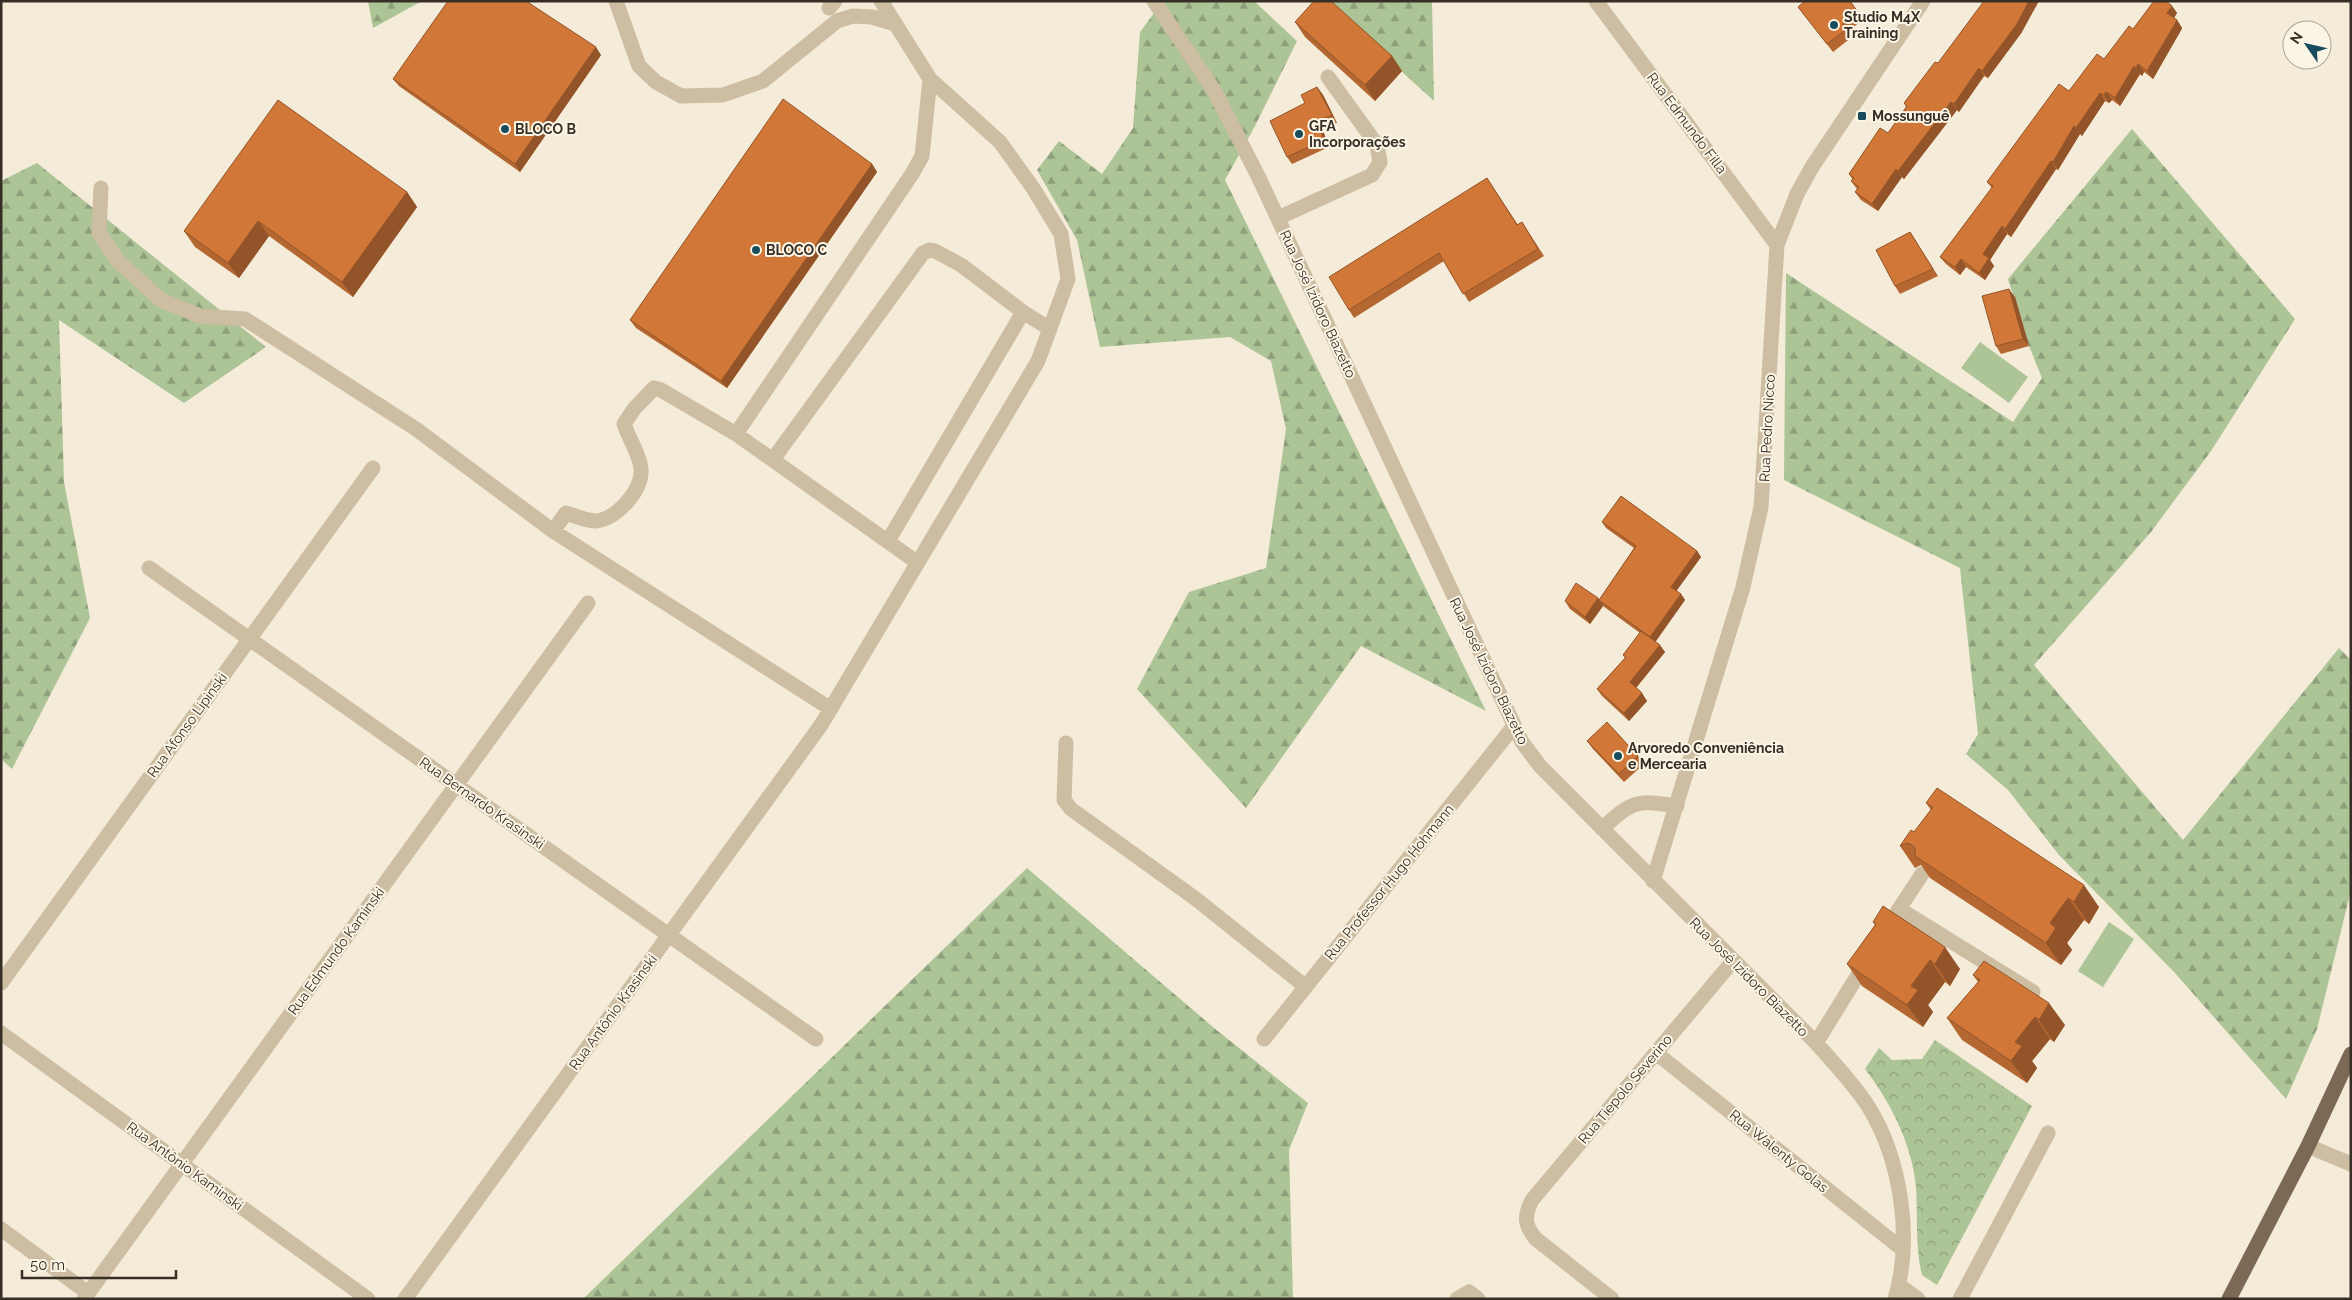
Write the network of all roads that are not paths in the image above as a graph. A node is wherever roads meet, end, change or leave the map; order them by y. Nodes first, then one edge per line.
1 (616, 1) edge
2 (881, 1) edge
3 (1154, 1) edge
4 (1596, 1) edge
5 (1923, 1) edge
6 (895, 24) junction
7 (1328, 77) dead end
8 (930, 79) junction
9 (101, 188) dead end
10 (1278, 218) junction
11 (1777, 245) junction
12 (1023, 312) junction
13 (1050, 329) junction
14 (736, 434) junction
15 (774, 458) junction
16 (373, 468) dead end
17 (553, 530) junction
18 (888, 541) junction
19 (918, 563) junction
20 (149, 568) dead end
21 (588, 603) dead end
22 (250, 639) junction
23 (831, 709) junction
24 (1514, 726) junction
25 (1066, 743) dead end
26 (457, 785) junction
27 (1677, 806) junction
28 (1602, 829) junction
29 (1922, 874) edge
30 (1653, 881) junction
31 (1899, 909) junction
32 (669, 935) junction
33 (1733, 962) junction
34 (1, 983) edge
35 (1306, 987) junction
36 (2033, 992) edge
37 (1, 1033) edge
38 (816, 1038) dead end
39 (1264, 1039) dead end
40 (1816, 1044) junction
41 (1656, 1053) junction
42 (2351, 1054) edge
43 (2048, 1132) dead end
44 (2308, 1146) junction
45 (182, 1164) junction
46 (2351, 1164) edge
47 (1, 1229) edge
48 (1902, 1249) junction
49 (1897, 1292) edge
50 (86, 1296) edge
51 (368, 1299) edge
52 (406, 1299) edge
53 (1457, 1299) edge
54 (1478, 1299) edge
55 (1612, 1299) edge
56 (1918, 1299) edge
57 (1960, 1299) edge
58 (2229, 1299) edge

1 - 6 street
2 - 6 street, Rua Antônio Krasinski
3 - 10 street, Rua José Izidoro Biazetto
4 - 11 street, Rua Edmundo Filla
5 - 11 street, Rua Pedro Nicco
6 - 8 street, Rua Antônio Krasinski
7 - 10 street
8 - 13 street, Rua Antônio Krasinski
8 - 14 street
9 - 17 street
10 - 24 street, Rua José Izidoro Biazetto
11 - 27 street, Rua Pedro Nicco
12 - 13 street
12 - 15 street
12 - 18 street
13 - 19 street, Rua Antônio Krasinski
14 - 15 street
14 - 17 street
15 - 18 street
16 - 22 street, Rua Afonso Lipinski
17 - 23 street
18 - 19 street
19 - 23 street, Rua Antônio Krasinski
20 - 22 street, Rua Bernardo Krasinski
21 - 26 street, Rua Edmundo Kaminski
22 - 26 street, Rua Bernardo Krasinski
22 - 34 street, Rua Afonso Lipinski
23 - 32 street, Rua Antônio Krasinski
24 - 28 street, Rua José Izidoro Biazetto
24 - 35 street, Rua Professor Hugo Hohmann
25 - 35 street
26 - 32 street, Rua Bernardo Krasinski
26 - 45 street, Rua Edmundo Kaminski
27 - 28 street
27 - 30 street, Rua Pedro Nicco
28 - 30 street, Rua José Izidoro Biazetto
29 - 31 street
30 - 33 street, Rua José Izidoro Biazetto
31 - 36 street
31 - 40 street
32 - 38 street, Rua Bernardo Krasinski
32 - 52 street, Rua Antônio Krasinski
33 - 40 street, Rua José Izidoro Biazetto
33 - 41 street, Rua Tiepolo Severino
35 - 39 street, Rua Professor Hugo Hohmann
37 - 45 street, Rua Antônio Kaminski
40 - 48 street, Rua José Izidoro Biazetto
41 - 48 street, Rua Walenty Golas
41 - 55 street, Rua Tiepolo Severino
42 - 44 main road
43 - 57 street
44 - 46 street
44 - 58 main road
45 - 50 street, Rua Edmundo Kaminski
45 - 51 street, Rua Antônio Kaminski
47 - 50 street
48 - 49 street, Rua José Izidoro Biazetto
49 - 56 street
53 - 54 street

